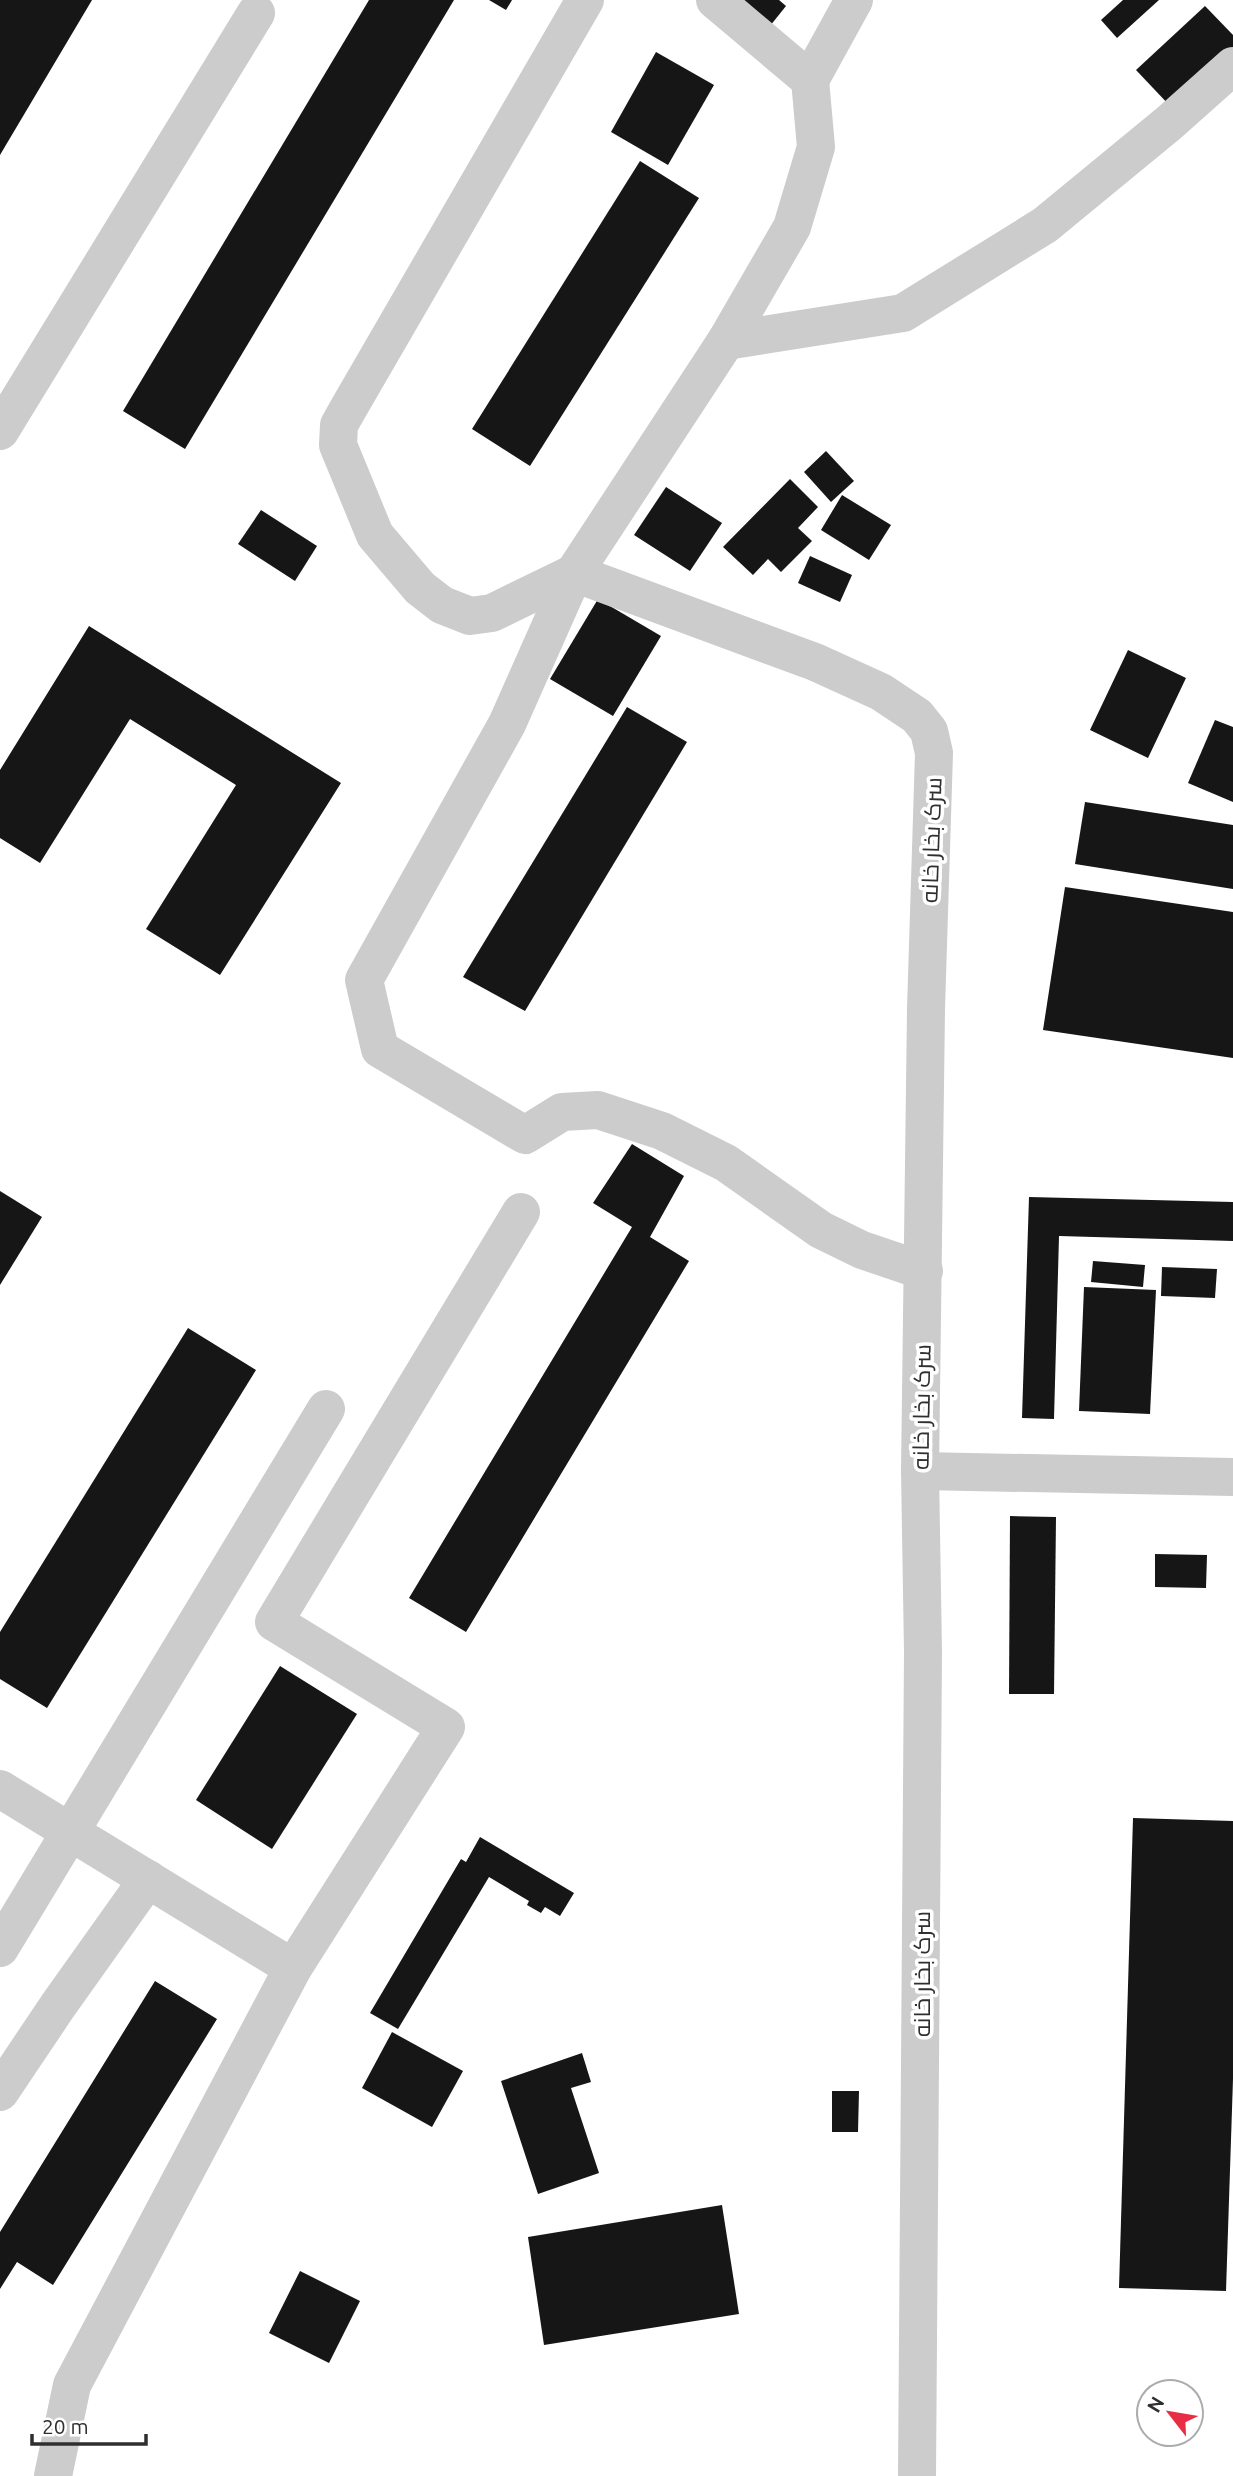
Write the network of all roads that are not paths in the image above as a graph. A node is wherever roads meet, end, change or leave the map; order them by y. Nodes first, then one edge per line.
1 (585, 0) edge
2 (715, 0) edge
3 (854, 0) edge
4 (256, 13) dead end
5 (1233, 66) edge
6 (810, 80) junction
7 (726, 341) junction
8 (0, 431) edge
9 (574, 573) junction
10 (522, 1212) dead end
11 (924, 1271) junction
12 (326, 1409) dead end
13 (919, 1471) junction
14 (1233, 1477) edge
15 (0, 1788) edge
16 (70, 1832) junction
17 (148, 1879) junction
18 (0, 1948) edge
19 (293, 1968) junction
20 (0, 2092) edge
21 (53, 2476) edge
22 (917, 2476) edge

1 - 9 street
2 - 6 street
3 - 6 street
4 - 8 street
5 - 7 street
6 - 7 street
7 - 9 street
9 - 11 street, سرک بخار خانه
9 - 11 street
10 - 19 street
11 - 13 street, سرک بخار خانه
12 - 16 street
13 - 14 street
13 - 22 street, سرک بخار خانه
15 - 16 street
16 - 17 street
16 - 18 street
17 - 19 street
17 - 20 street
19 - 21 street

